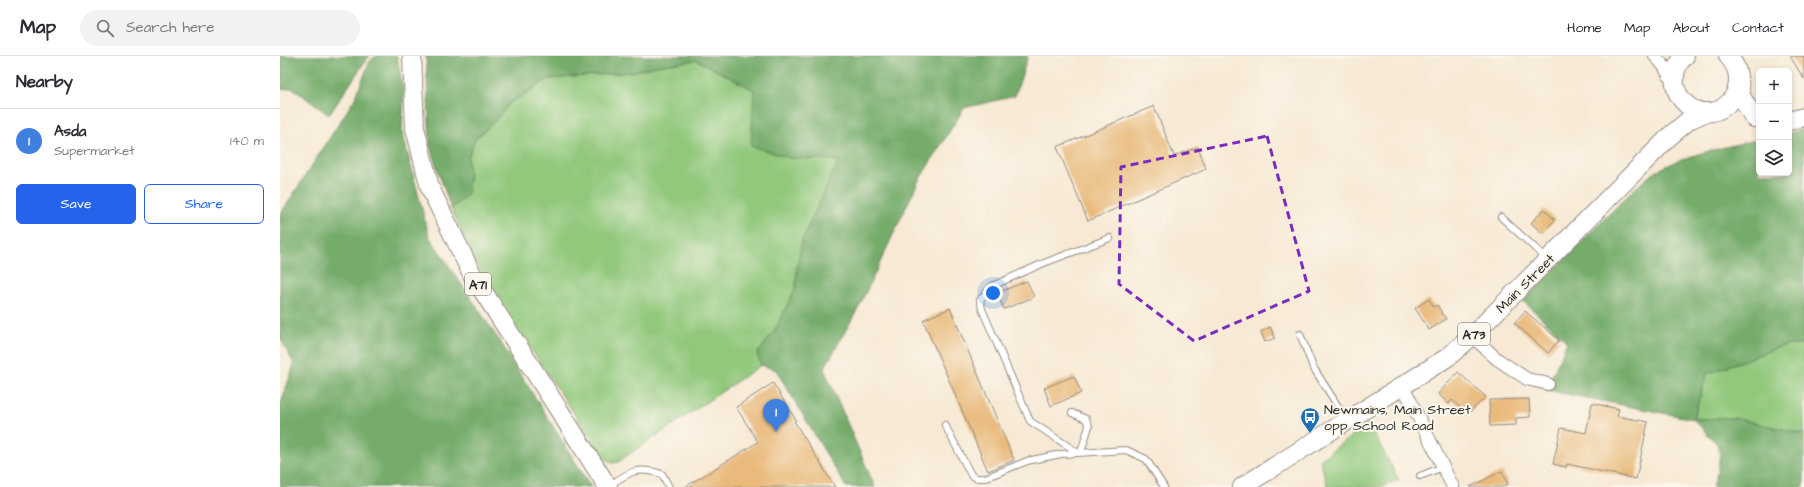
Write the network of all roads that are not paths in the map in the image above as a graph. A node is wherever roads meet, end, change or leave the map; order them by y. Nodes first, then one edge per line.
1 (412, 56) edge
2 (1655, 56) edge
3 (1685, 56) edge
4 (1728, 56) edge
5 (1740, 70) edge
6 (1676, 90) junction
7 (1725, 106) junction
8 (1706, 112) junction
9 (1804, 117) edge
10 (1756, 119) edge
11 (1792, 120) edge
12 (1670, 136) junction
13 (1501, 217) dead end
14 (1110, 238) dead end
15 (1547, 260) junction
16 (1300, 334) dead end
17 (1472, 336) junction
18 (1548, 384) dead end
19 (1403, 386) junction
20 (1072, 413) dead end
21 (1347, 421) junction
22 (945, 425) dead end
23 (1079, 452) junction
24 (1443, 467) junction
25 (1420, 476) dead end
26 (607, 487) edge
27 (669, 487) edge
28 (1164, 487) edge
29 (1242, 487) edge
30 (1453, 487) edge

1 - 26 main road, A71
2 - 6 street
3 - 6 main road, A73
4 - 5 main road
5 - 7 main road
5 - 10 main road
6 - 8 main road
6 - 12 main road, Main Street / A73
7 - 8 main road, A73
7 - 10 main road
8 - 12 main road, Main Street / A73
9 - 11 main road
12 - 15 main road, Main Street / A73
13 - 15 lane
14 - 23 lane
15 - 17 main road, Main Street / A73
16 - 21 lane
17 - 18 street
17 - 19 main road, Main Street / A73
19 - 21 main road, Main Street / A73
19 - 24 street
20 - 23 lane
21 - 29 main road, Main Street / A73
22 - 23 lane
23 - 28 lane
24 - 25 lane
24 - 30 street
26 - 27 lane

